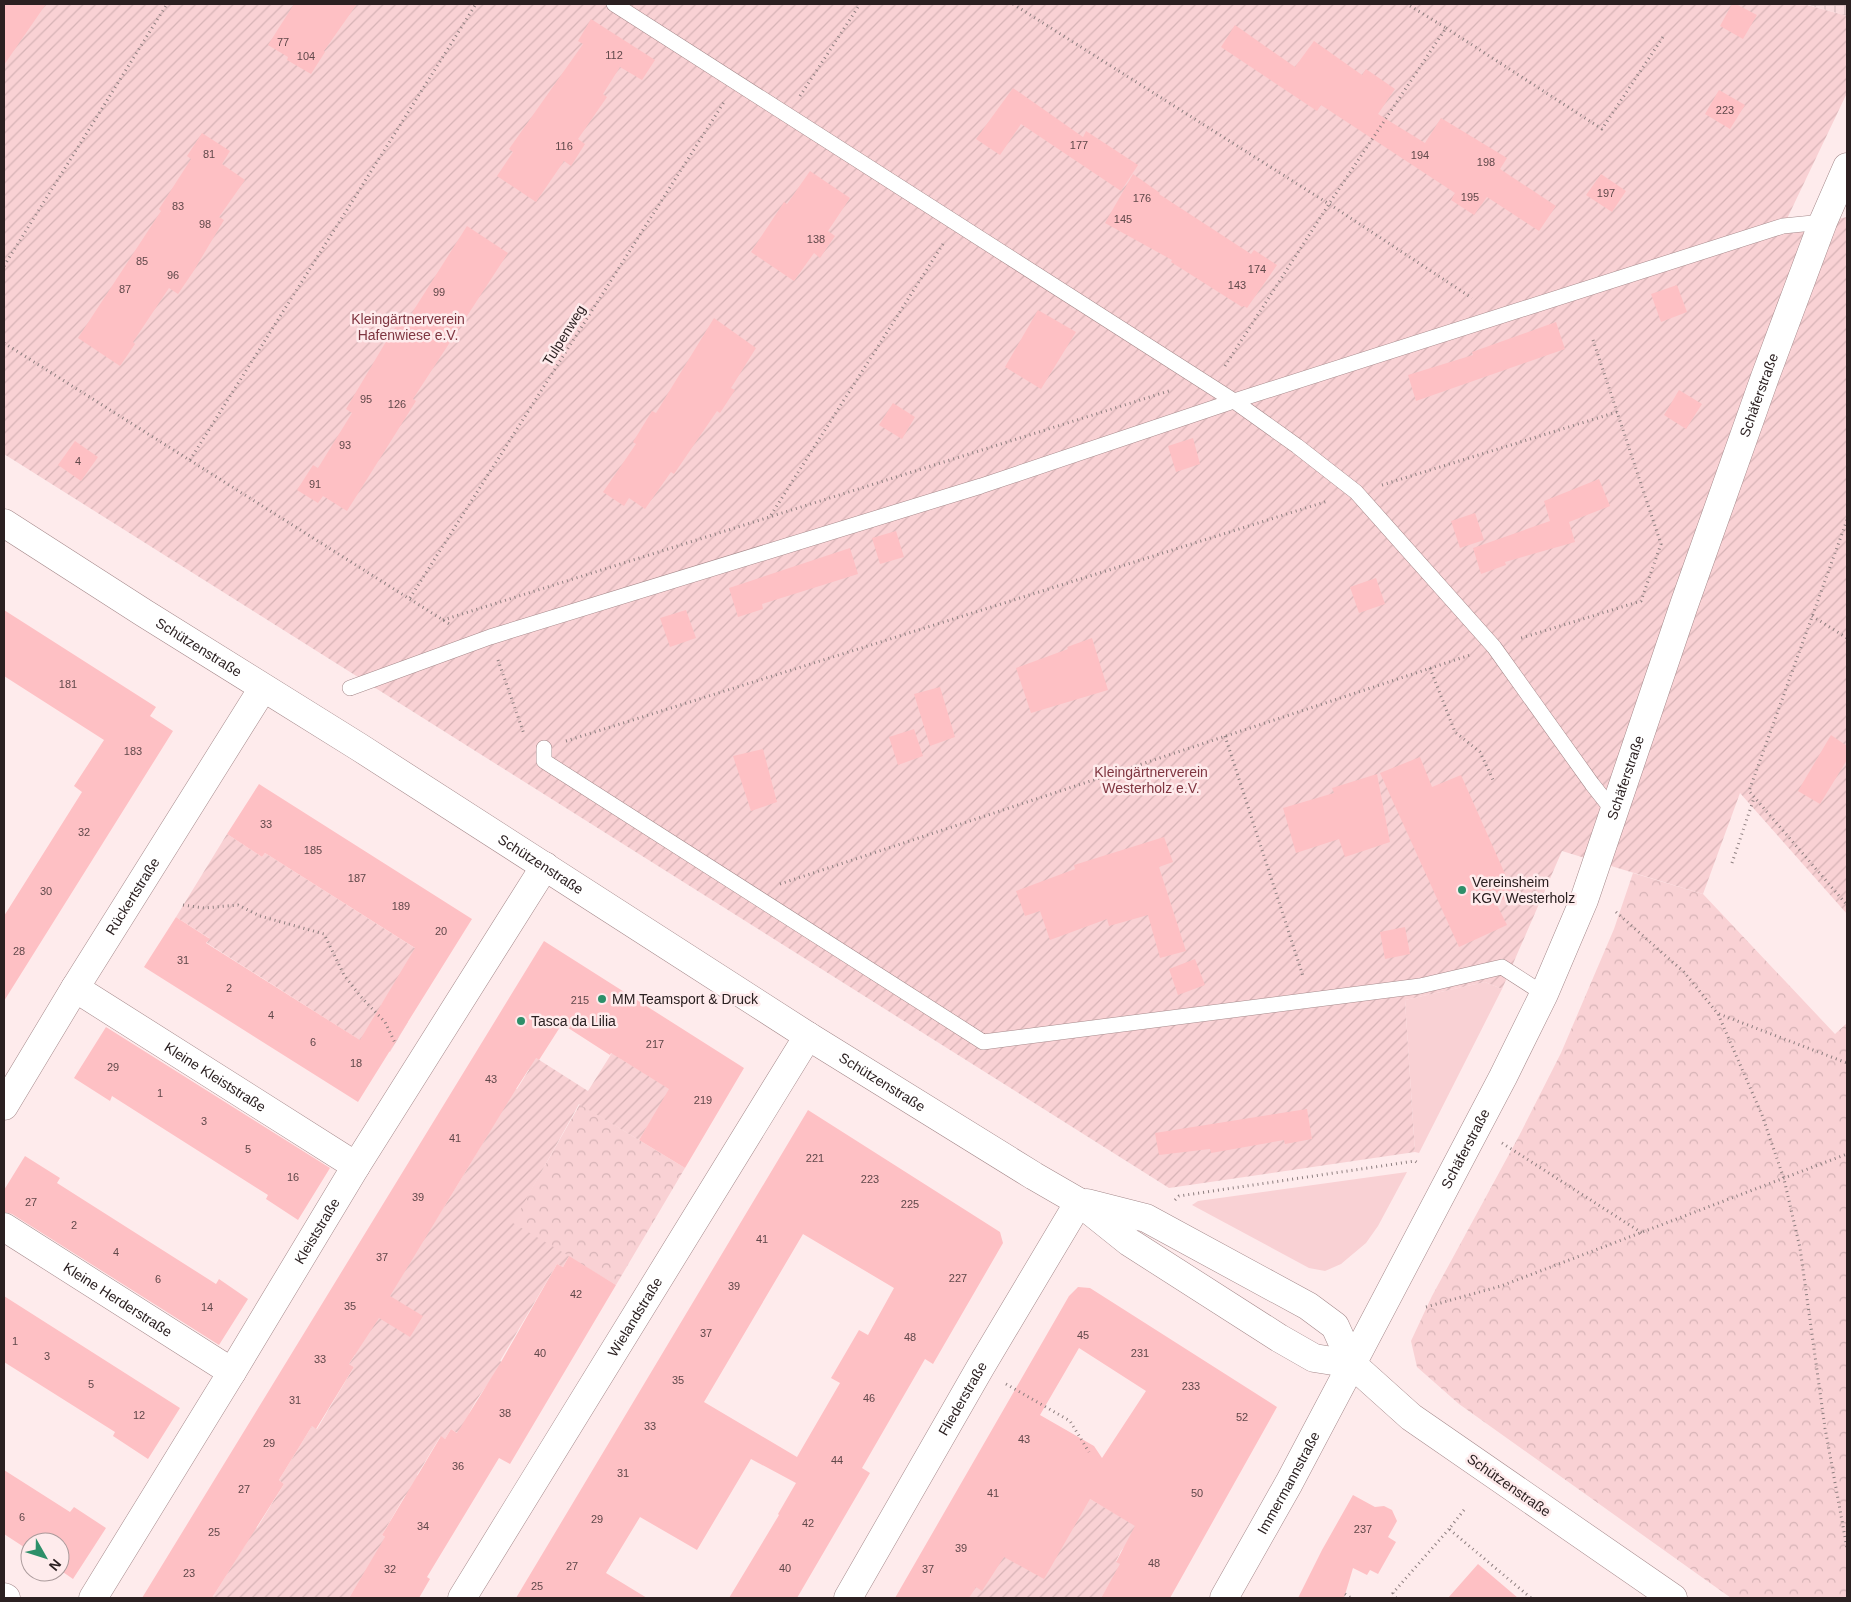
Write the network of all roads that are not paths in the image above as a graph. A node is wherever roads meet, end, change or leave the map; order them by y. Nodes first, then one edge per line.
1 (614, 4) edge
2 (1847, 167) edge
3 (1823, 222) junction
4 (1234, 401) junction
5 (4, 523) edge
6 (262, 688) junction
7 (350, 688) dead end
8 (544, 748) road end
9 (1614, 812) junction
10 (545, 866) junction
11 (75, 988) junction
12 (1544, 994) junction
13 (808, 1036) junction
14 (4, 1106) edge
15 (356, 1166) junction
16 (1079, 1202) junction
17 (4, 1227) edge
18 (1352, 1364) junction
19 (232, 1372) junction
20 (93, 1598) edge
21 (462, 1598) edge
22 (848, 1598) edge
23 (1224, 1598) edge
24 (1673, 1598) edge

1 - 4 lane
2 - 3 street, Schäferstraße
3 - 4 lane
3 - 9 street, Schäferstraße
4 - 7 lane
4 - 9 lane
5 - 6 street, Schützenstraße
6 - 10 street, Schützenstraße
6 - 11 street, Rückertstraße
8 - 12 lane
9 - 12 street, Schäferstraße
10 - 13 street, Schützenstraße
10 - 15 street, Kleiststraße
11 - 14 street, Rückertstraße
11 - 15 street, Kleine Kleiststraße
12 - 18 street, Schäferstraße
13 - 16 street, Schützenstraße
13 - 21 street, Wielandstraße
15 - 19 street, Kleiststraße
16 - 18 street, Schützenstraße
16 - 18 street, Schützenstraße
16 - 22 street, Fliederstraße
17 - 19 street, Kleine Herderstraße
18 - 23 street, Immermannstraße
18 - 24 street, Schützenstraße
19 - 20 street, Kleiststraße

